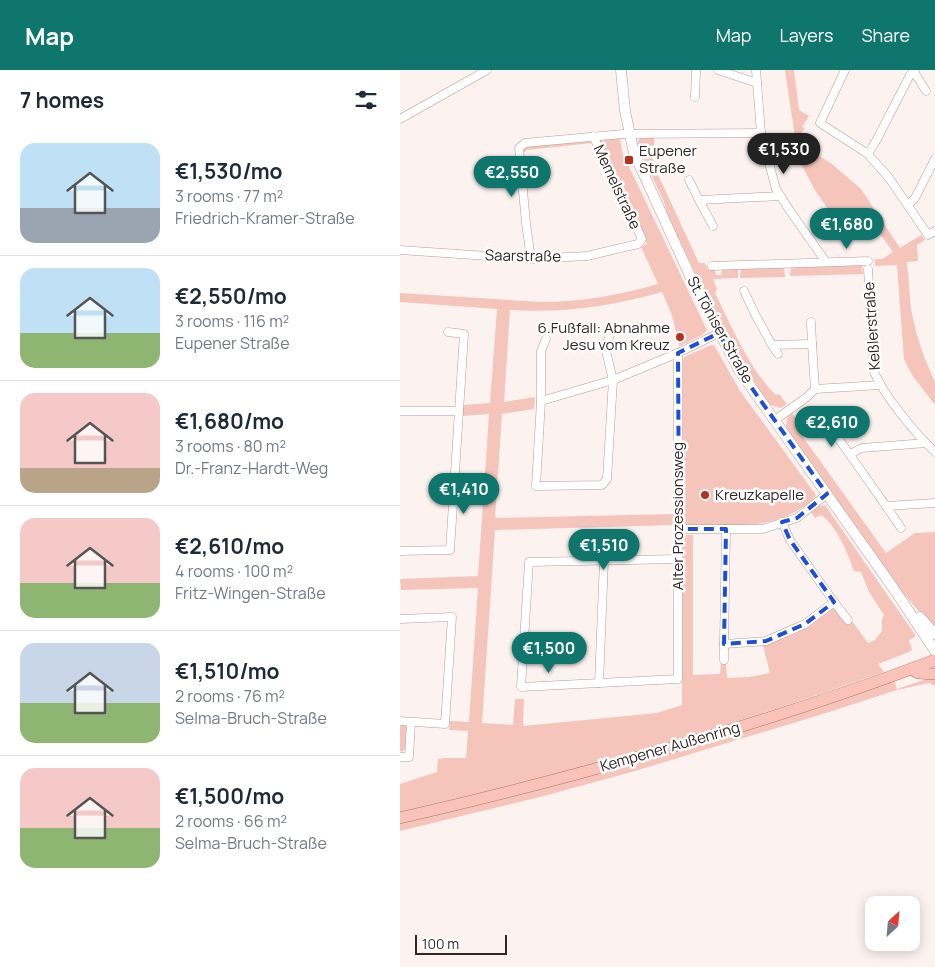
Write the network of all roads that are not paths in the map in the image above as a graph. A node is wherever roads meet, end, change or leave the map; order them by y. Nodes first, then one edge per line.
1 (487, 70) edge
2 (621, 70) edge
3 (696, 70) edge
4 (718, 70) edge
5 (756, 70) edge
6 (846, 70) edge
7 (916, 74) edge
8 (757, 83) junction
9 (926, 91) dead end
10 (696, 97) dead end
11 (400, 119) edge
12 (760, 133) junction
13 (629, 134) junction
14 (593, 136) junction
15 (868, 154) junction
16 (935, 159) edge
17 (690, 180) dead end
18 (780, 196) junction
19 (699, 200) junction
20 (908, 205) junction
21 (713, 226) dead end
22 (935, 231) edge
23 (642, 239) joint
24 (400, 250) edge
25 (531, 260) junction
26 (826, 262) junction
27 (712, 266) dead end
28 (744, 290) dead end
29 (811, 322) dead end
30 (448, 332) dead end
31 (611, 332) dead end
32 (719, 333) junction
33 (546, 339) dead end
34 (812, 344) junction
35 (772, 345) junction
36 (678, 353) junction
37 (778, 354) dead end
38 (613, 380) junction
39 (880, 385) junction
40 (815, 389) junction
41 (541, 401) junction
42 (400, 411) edge
43 (459, 411) junction
44 (775, 420) junction
45 (831, 428) dead end
46 (926, 443) junction
47 (935, 452) edge
48 (850, 454) junction
49 (827, 494) junction
50 (935, 503) edge
51 (886, 506) junction
52 (782, 522) junction
53 (901, 528) dead end
54 (679, 529) junction
55 (726, 529) junction
56 (400, 551) edge
57 (679, 559) junction
58 (604, 560) junction
59 (894, 588) junction
60 (834, 602) junction
61 (400, 619) edge
62 (848, 620) dead end
63 (935, 634) edge
64 (724, 644) junction
65 (935, 651) edge
66 (724, 660) dead end
67 (935, 660) edge
68 (911, 669) junction
69 (935, 674) edge
70 (599, 683) junction
71 (400, 720) edge
72 (411, 722) junction
73 (400, 757) edge
74 (400, 818) edge

1 - 11 street
2 - 13 main road, St.Töniser Straße
3 - 10 street
4 - 8 street
5 - 8 street
6 - 15 street
7 - 9 street
7 - 15 street
8 - 12 street
12 - 13 street
12 - 18 street
13 - 14 street
13 - 32 main road, St.Töniser Straße
14 - 23 street, Memelstraße
14 - 25 street
15 - 20 street
16 - 20 street
17 - 19 street
18 - 19 street
18 - 26 street
19 - 21 street
20 - 22 street
23 - 25 street, Saarstraße
24 - 25 street, Saarstraße
26 - 27 street
26 - 39 street, Keßlerstraße
28 - 35 street
29 - 34 street
30 - 43 street
31 - 38 street
32 - 36 street
32 - 44 main road, St.Töniser Straße
33 - 41 street
34 - 35 street
34 - 40 street
35 - 37 street
36 - 38 street
36 - 54 street, Alter Prozessionsweg
38 - 41 street
38 - 41 street
39 - 40 street
39 - 46 street, Keßlerstraße
40 - 44 street
42 - 43 street
43 - 56 street
44 - 49 main road, St.Töniser Straße
45 - 48 street
46 - 47 street, Keßlerstraße
46 - 48 street
48 - 51 street
49 - 52 street
49 - 59 main road, St.Töniser Straße
50 - 51 street
51 - 53 street
52 - 55 street
52 - 60 street
54 - 55 street
54 - 57 street, Alter Prozessionsweg
55 - 64 street
57 - 58 street
57 - 70 street, Alter Prozessionsweg
58 - 70 street
58 - 70 street
59 - 63 main road, St.Töniser Straße
59 - 65 main road, St.Töniser Straße
60 - 62 street
60 - 64 street
61 - 72 street
64 - 66 street
67 - 68 main road, Kempener Außenring
68 - 69 main road
68 - 74 main road, Kempener Außenring
71 - 72 street
72 - 73 street

